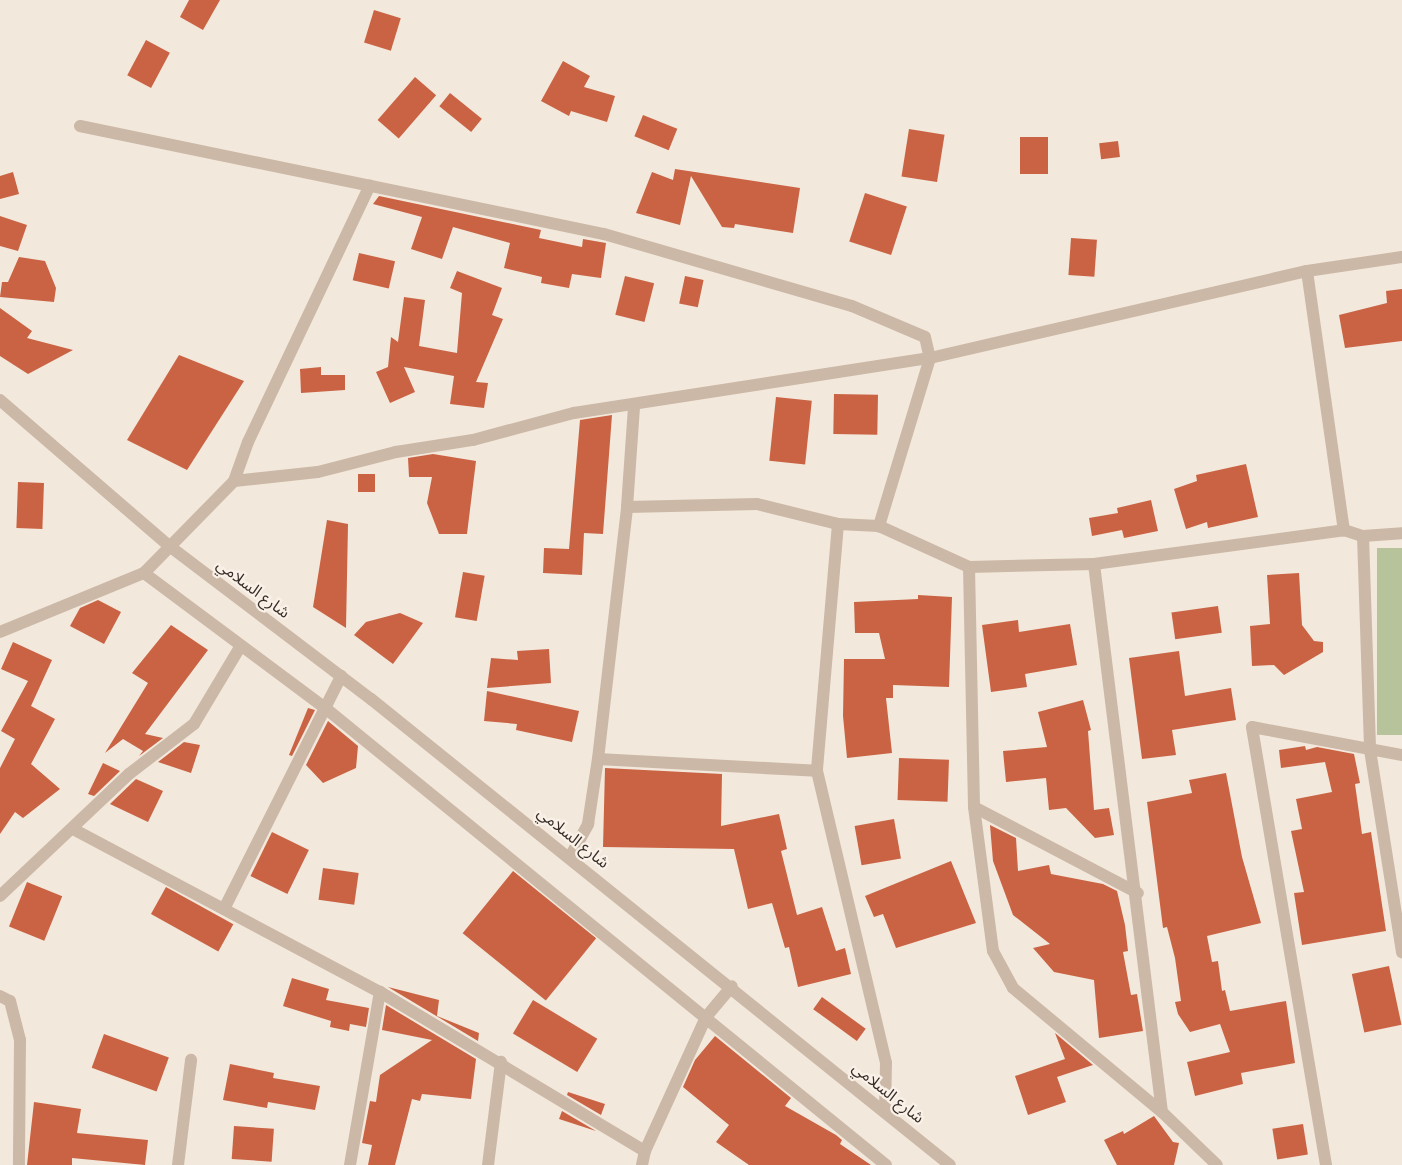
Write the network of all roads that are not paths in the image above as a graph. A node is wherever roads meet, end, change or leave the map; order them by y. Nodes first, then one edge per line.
1 (80, 126) dead end
2 (370, 185) junction
3 (1402, 257) edge
4 (1307, 271) junction
5 (930, 358) junction
6 (0, 400) edge
7 (634, 406) junction
8 (234, 481) junction
9 (627, 507) junction
10 (838, 524) junction
11 (879, 526) junction
12 (1344, 530) junction
13 (1402, 533) edge
14 (1363, 536) junction
15 (168, 545) junction
16 (1094, 564) junction
17 (969, 567) junction
18 (144, 573) junction
19 (0, 632) edge
20 (240, 647) junction
21 (341, 676) junction
22 (324, 707) junction
23 (1370, 750) junction
24 (1402, 755) edge
25 (598, 760) junction
26 (817, 771) junction
27 (974, 807) junction
28 (73, 829) junction
29 (570, 857) junction
30 (1138, 893) junction
31 (0, 896) edge
32 (224, 909) junction
33 (1402, 952) edge
34 (732, 986) junction
35 (380, 992) junction
36 (0, 996) edge
37 (706, 1017) junction
38 (191, 1060) dead end
39 (501, 1062) junction
40 (885, 1112) junction
41 (1162, 1112) junction
42 (645, 1151) junction
43 (1211, 1163) edge
44 (19, 1165) edge
45 (178, 1165) edge
46 (350, 1165) edge
47 (488, 1165) edge
48 (642, 1165) edge
49 (886, 1165) edge
50 (950, 1165) edge
51 (1326, 1165) edge

1 - 2 street
2 - 5 street
2 - 8 street
3 - 4 street
4 - 5 street
4 - 12 street
5 - 7 street
5 - 11 street
6 - 15 street, شارع السلامي
7 - 8 street
7 - 9 street
8 - 15 street
9 - 10 street
9 - 25 street
10 - 11 street
10 - 26 street
11 - 17 street
12 - 14 street
12 - 16 street
13 - 14 street
14 - 23 street
15 - 18 street
15 - 21 street, شارع السلامي
16 - 17 street
16 - 30 street
17 - 27 street
18 - 19 street
18 - 20 street
20 - 22 street
20 - 28 street
21 - 22 street
21 - 29 street, شارع السلامي
22 - 32 street
22 - 37 street
23 - 24 street
23 - 33 street
23 - 51 street
25 - 26 street
25 - 29 street
26 - 40 street
27 - 30 street
27 - 41 street
28 - 31 street
28 - 32 street
29 - 34 street, شارع السلامي
30 - 41 street
32 - 35 street
34 - 37 street
34 - 40 street, شارع السلامي
35 - 39 street
35 - 46 street
36 - 44 street
37 - 42 street
37 - 49 street
38 - 45 street
39 - 42 street
39 - 47 street
40 - 50 street, شارع السلامي
41 - 43 street
42 - 48 street

